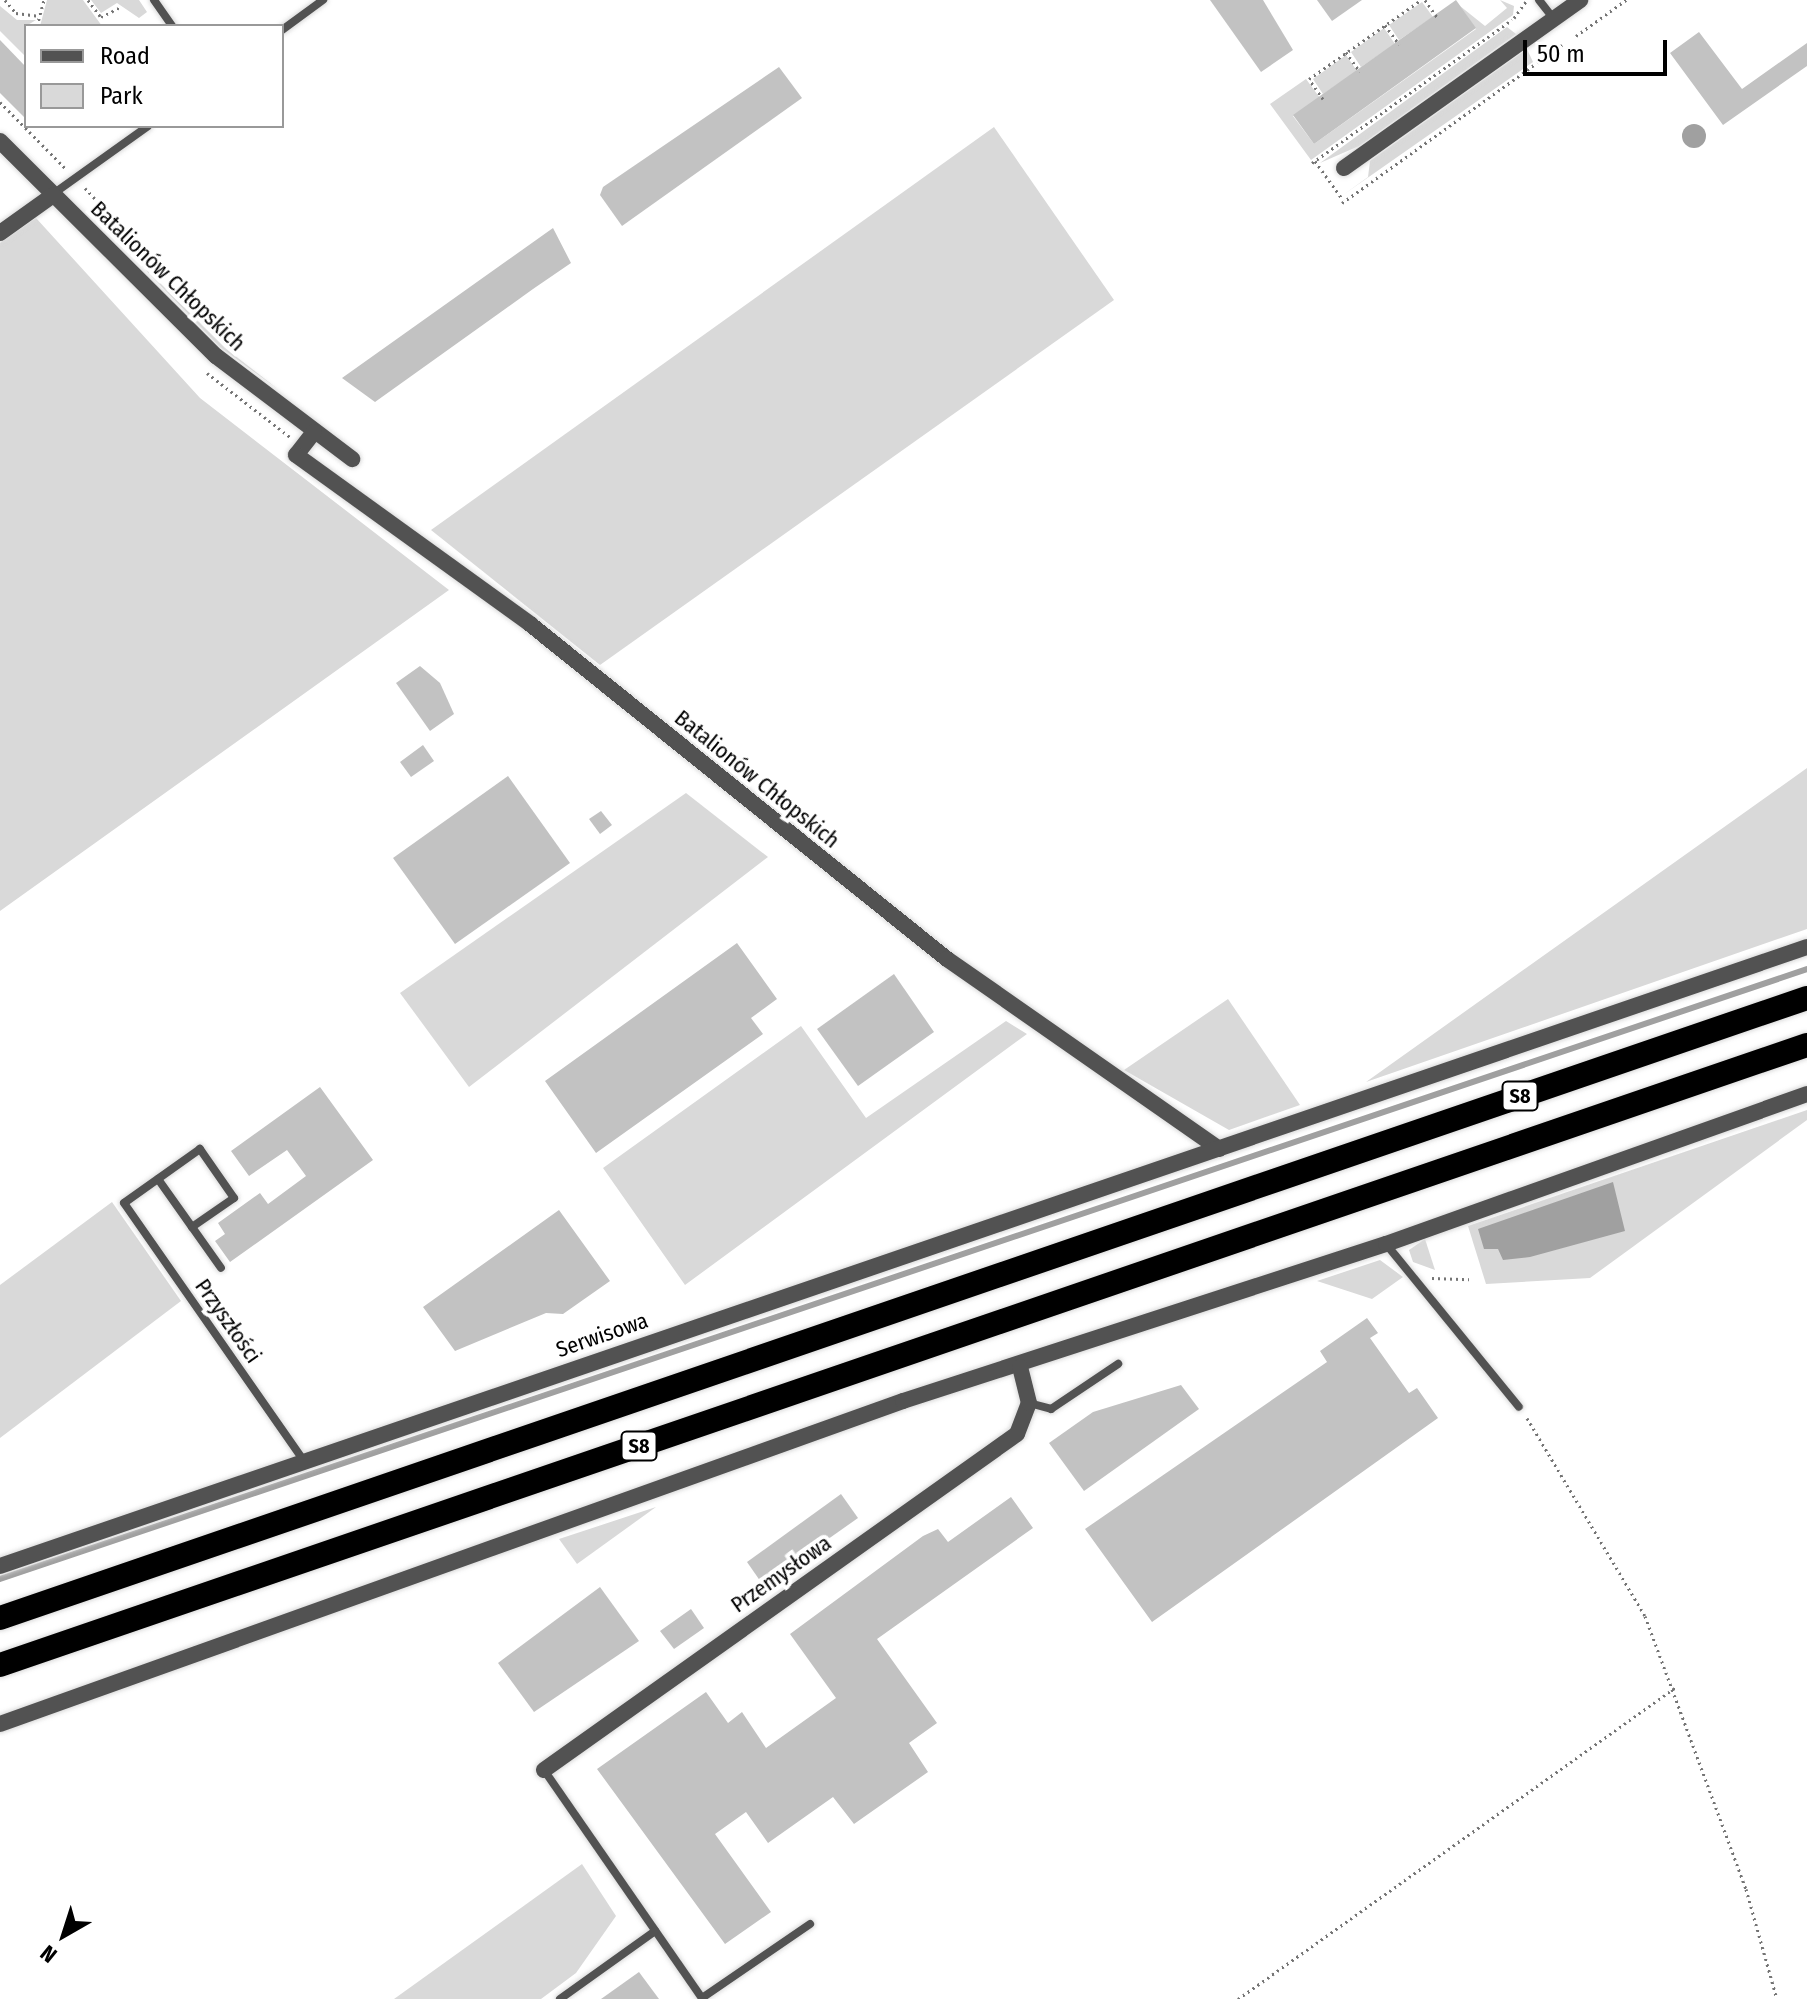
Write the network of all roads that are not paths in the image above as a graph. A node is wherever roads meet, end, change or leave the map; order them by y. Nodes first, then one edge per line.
1 (154, 0) edge
2 (323, 0) edge
3 (1539, 0) edge
4 (1580, 0) edge
5 (1554, 19) junction
6 (171, 24) edge
7 (284, 29) edge
8 (145, 128) edge
9 (0, 141) edge
10 (1344, 168) dead end
11 (53, 195) junction
12 (0, 233) edge
13 (314, 432) junction
14 (352, 459) dead end
15 (1807, 947) edge
16 (1807, 998) edge
17 (1807, 1045) edge
18 (1807, 1094) edge
19 (1219, 1149) junction
20 (158, 1179) junction
21 (192, 1227) junction
22 (1386, 1244) junction
23 (221, 1268) dead end
24 (1118, 1364) dead end
25 (1020, 1367) junction
26 (1029, 1403) junction
27 (1519, 1407) road end
28 (303, 1460) junction
29 (0, 1566) edge
30 (0, 1618) edge
31 (0, 1665) edge
32 (0, 1724) edge
33 (544, 1770) joint
34 (810, 1924) dead end
35 (655, 1931) junction
36 (702, 1998) edge
37 (560, 1999) edge

1 - 6 lane
2 - 7 lane
3 - 5 lane
4 - 5 street
5 - 10 street
8 - 11 lane
9 - 11 street, Batalionów Chłopskich
11 - 12 street
11 - 13 street, Batalionów Chłopskich
13 - 14 street, Batalionów Chłopskich
13 - 19 street, Batalionów Chłopskich
15 - 19 street, Serwisowa
16 - 30 highway, S8
17 - 31 highway, S8
18 - 22 street
19 - 28 street, Serwisowa
20 - 21 lane
20 - 21 lane
20 - 28 lane, Przyszłości
21 - 23 lane
22 - 25 street
22 - 27 lane
24 - 26 lane
25 - 26 street
25 - 32 street
26 - 33 street, Przemysłowa
28 - 29 street, Serwisowa
33 - 35 lane
34 - 36 lane
35 - 36 lane
35 - 37 lane

